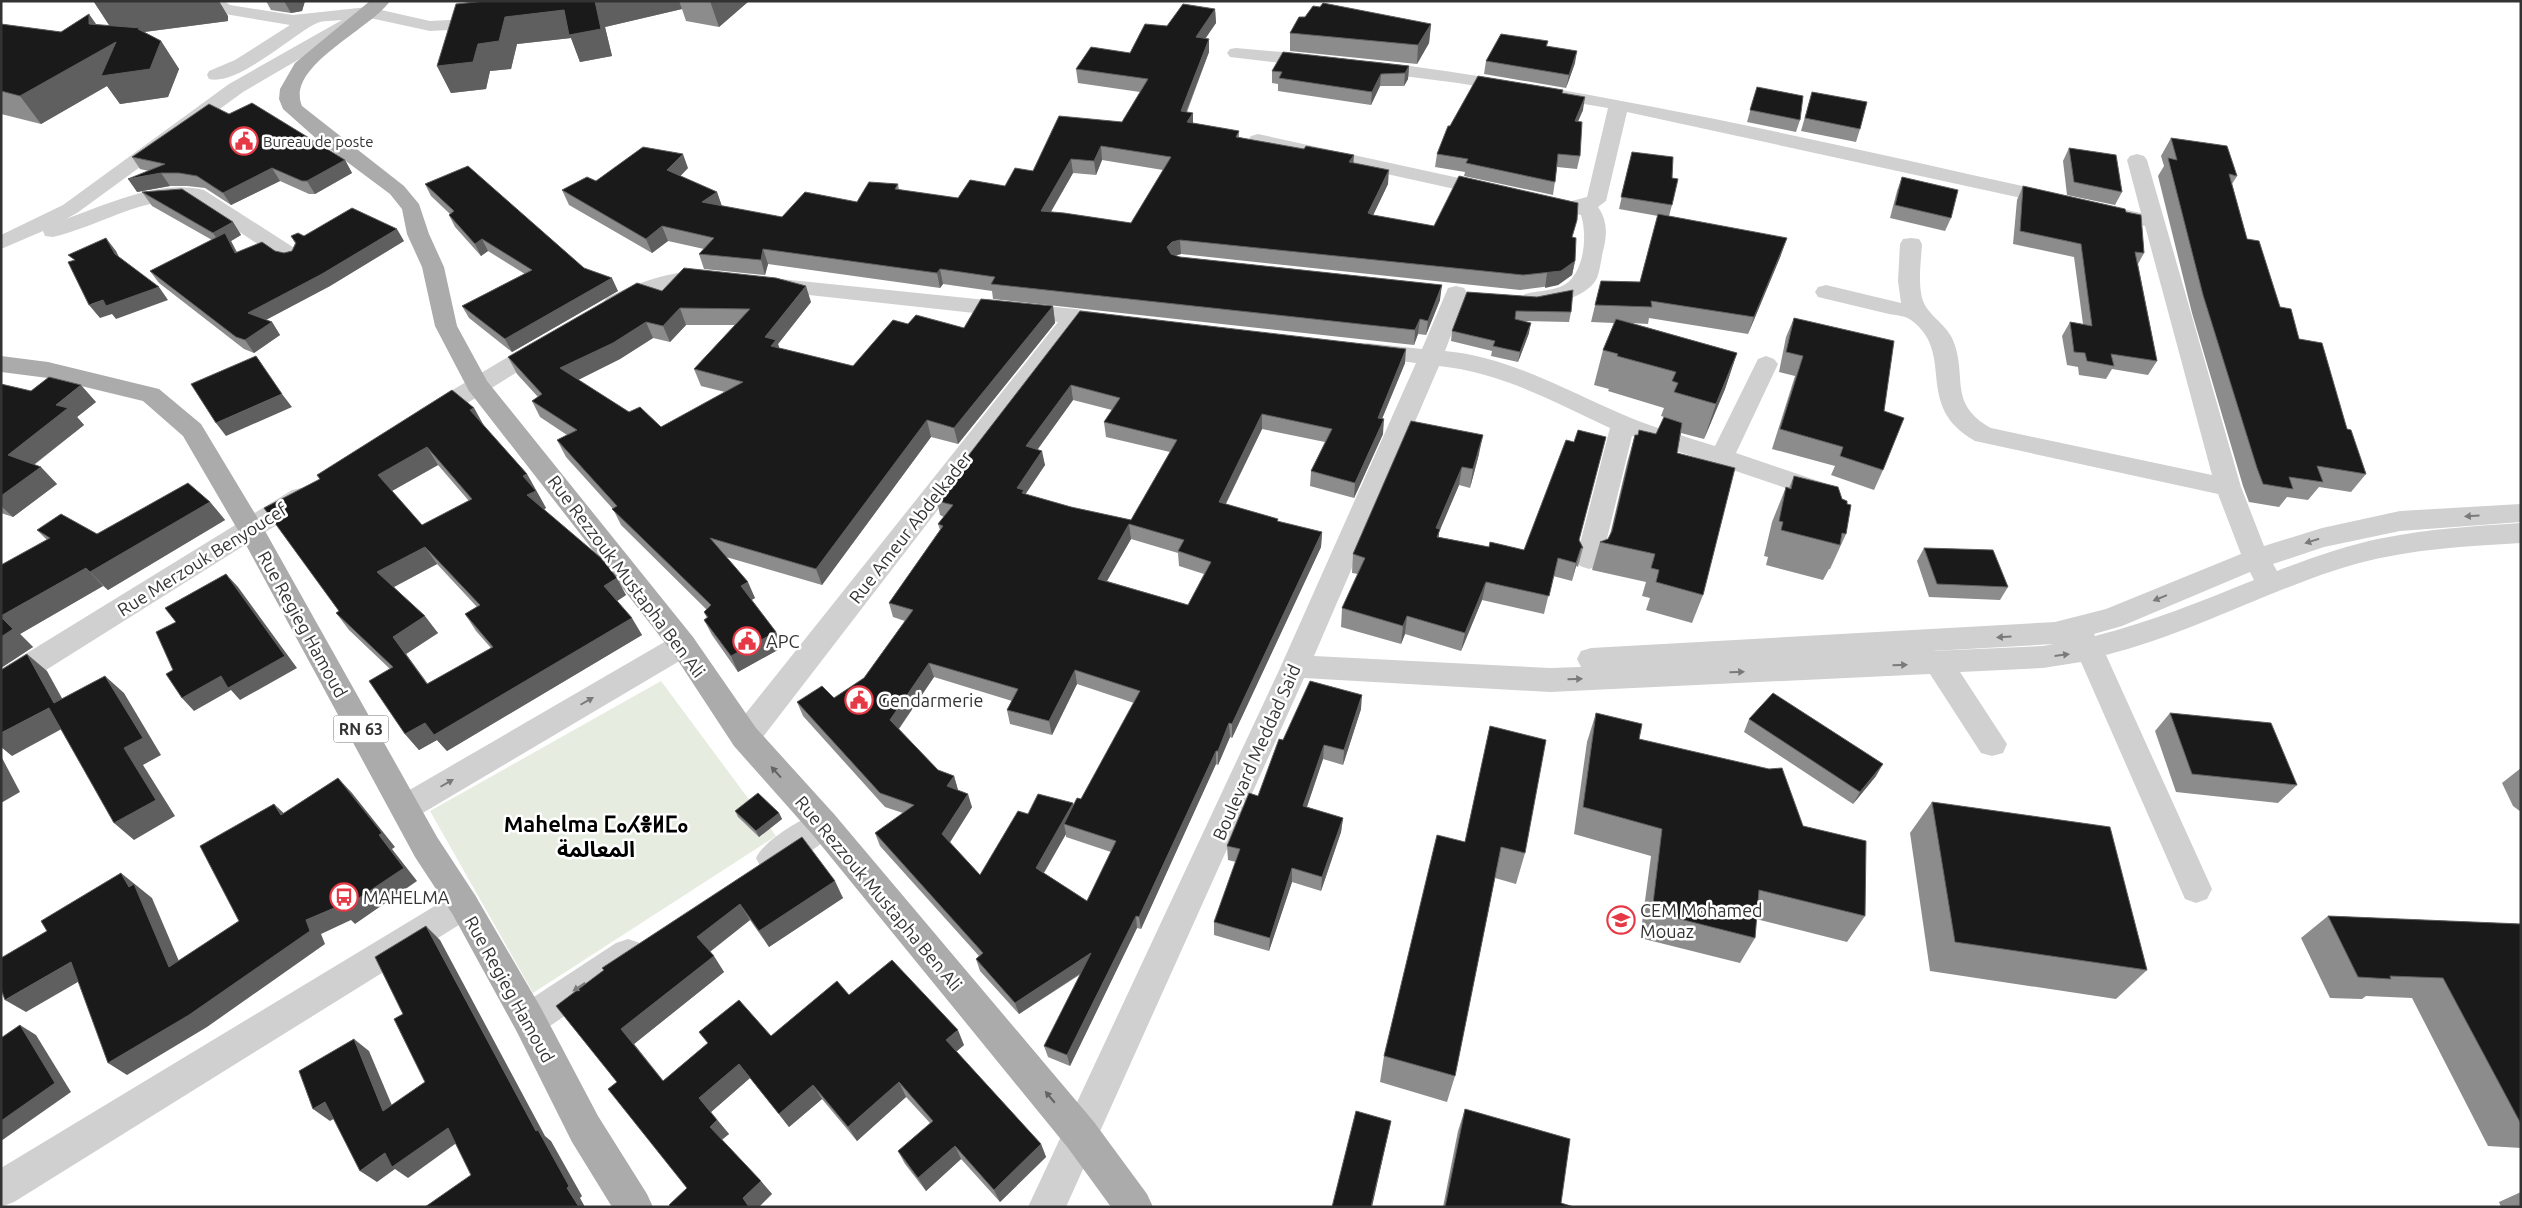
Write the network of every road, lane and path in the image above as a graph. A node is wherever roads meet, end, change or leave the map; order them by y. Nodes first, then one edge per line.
1 (211, 1) edge
2 (339, 1) edge
3 (375, 7) edge
4 (312, 19) junction
5 (501, 21) edge
6 (1236, 53) dead end
7 (216, 75) dead end
8 (1619, 104) junction
9 (1258, 140) edge
10 (2137, 160) dead end
11 (1510, 195) edge
12 (1549, 204) edge
13 (1575, 208) junction
14 (2154, 222) junction
15 (1, 243) edge
16 (1911, 244) dead end
17 (1, 248) edge
18 (291, 256) edge
19 (1826, 292) dead end
20 (1456, 293) dead end
21 (1510, 298) edge
22 (1919, 314) junction
23 (593, 316) edge
24 (1075, 316) junction
25 (1134, 323) edge
26 (560, 336) edge
27 (1342, 348) edge
28 (1430, 359) junction
29 (1, 364) edge
30 (1766, 364) dead end
31 (478, 384) junction
32 (1623, 424) junction
33 (410, 427) edge
34 (1722, 457) junction
35 (318, 486) edge
36 (2228, 487) junction
37 (1839, 510) edge
38 (2521, 513) edge
39 (251, 529) junction
40 (2521, 533) edge
41 (1589, 559) dead end
42 (2256, 559) junction
43 (2270, 584) junction
44 (2082, 639) junction
45 (683, 645) junction
46 (1938, 663) junction
47 (1295, 666) junction
48 (1509, 676) junction
49 (1, 684) edge
50 (745, 738) junction
51 (1992, 744) dead end
52 (404, 808) junction
53 (823, 824) junction
54 (750, 873) edge
55 (2196, 889) dead end
56 (464, 905) junction
57 (652, 938) edge
58 (529, 1020) junction
59 (1081, 1135) junction
60 (1, 1189) edge
61 (634, 1207) edge
62 (1047, 1207) edge
63 (1134, 1207) edge

1 - 4 street
2 - 4 street
3 - 4 street
3 - 5 street
3 - 15 street
3 - 31 main road, Rue Rezzouk Mustapha Ben Ali
4 - 7 street
6 - 8 street
8 - 13 street
8 - 14 street
9 - 11 street
10 - 14 street
12 - 13 street
13 - 21 street
14 - 36 street
16 - 22 street
17 - 18 street
19 - 22 street
20 - 28 street, Boulevard Meddad Said
22 - 36 street
23 - 24 street
24 - 25 street
24 - 50 street, Rue Ameur Abdelkader
26 - 31 street
27 - 28 street
28 - 32 street
28 - 47 street, Boulevard Meddad Said
29 - 39 main road, Rue Regieg Hamoud / RN 63
30 - 34 street
31 - 33 street
31 - 45 main road, Rue Rezzouk Mustapha Ben Ali
32 - 34 street
32 - 41 street
34 - 37 street
35 - 39 street, Rue Merzouk Benyoucef
36 - 42 street
38 -> 42 street
39 - 49 street, Rue Merzouk Benyoucef
39 - 52 main road, Rue Regieg Hamoud / RN 63
40 - 43 street
42 - 43 street
42 -> 44 street
43 - 44 street
46 -> 44 street
44 -> 48 street
44 - 55 street
45 - 50 main road, Rue Rezzouk Mustapha Ben Ali
52 -> 45 street
48 -> 46 street
46 - 51 street
47 - 48 street
47 - 59 street, Boulevard Meddad Said
53 -> 50 main road, Rue Rezzouk Mustapha Ben Ali
52 - 56 main road, Rue Regieg Hamoud / RN 63
53 - 54 street
59 -> 53 main road, Rue Rezzouk Mustapha Ben Ali
56 - 58 main road, Rue Regieg Hamoud / RN 63
56 - 60 street
57 -> 58 street
58 - 61 main road, Rue Regieg Hamoud / RN 63
59 - 62 street, Boulevard Meddad Said
59 - 63 main road, Rue Rezzouk Mustapha Ben Ali

